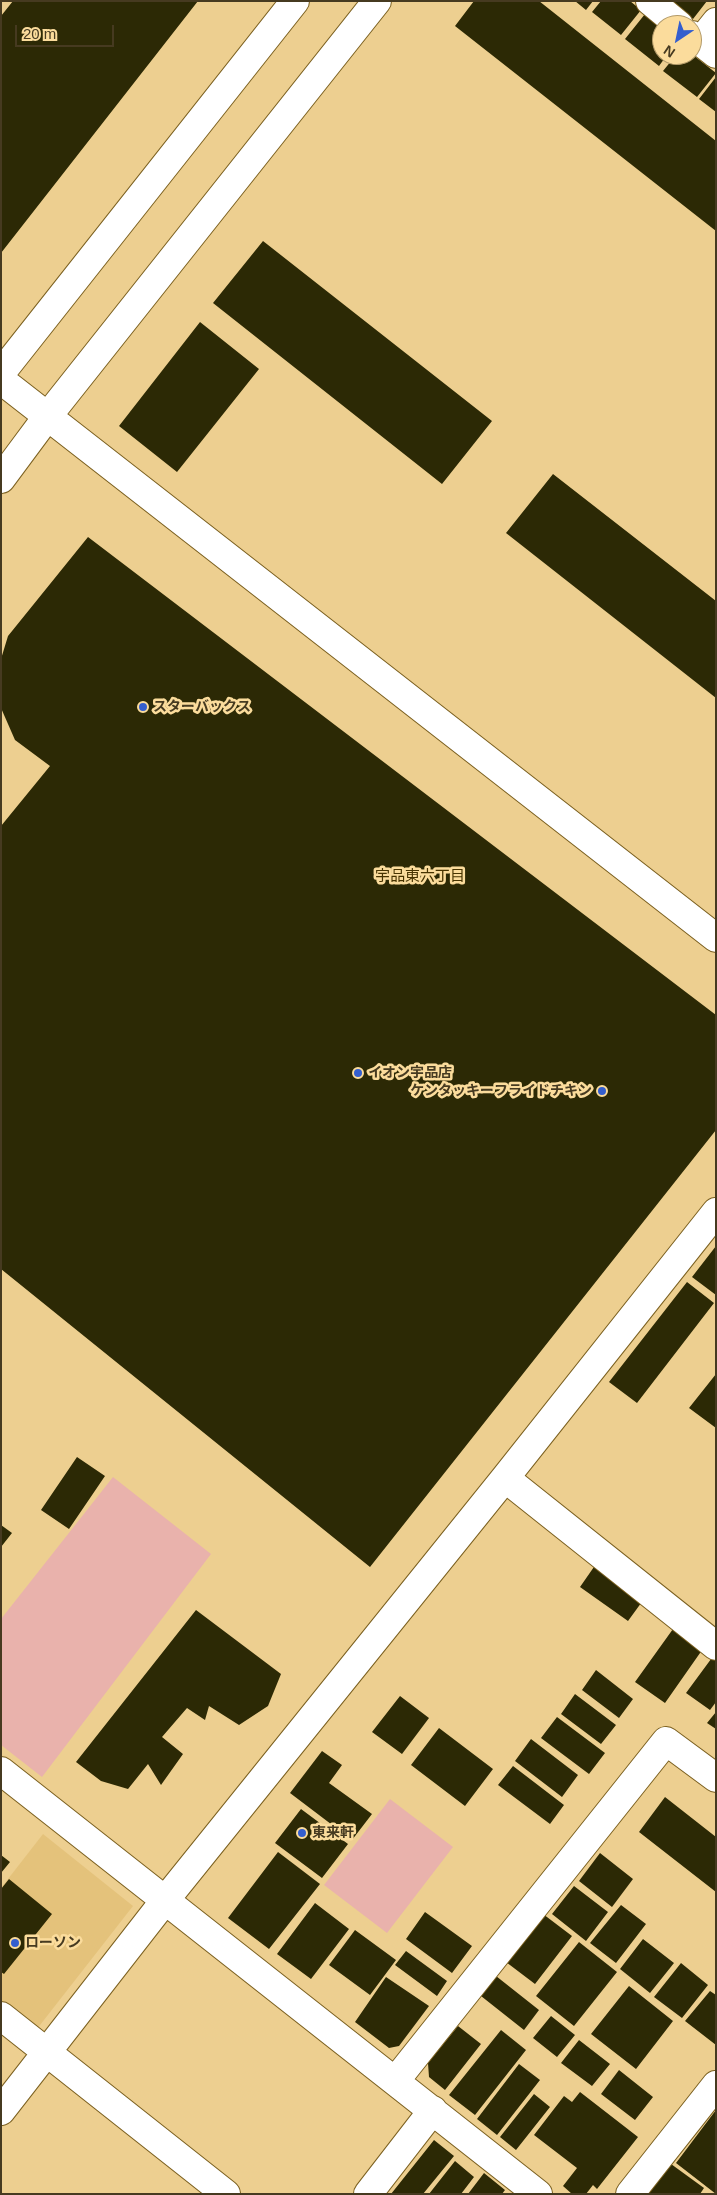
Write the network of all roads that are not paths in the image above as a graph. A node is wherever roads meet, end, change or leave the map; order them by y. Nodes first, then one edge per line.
1 (295, 1) edge
2 (377, 1) edge
3 (650, 1) edge
4 (670, 15) edge
5 (1, 373) edge
6 (1, 380) edge
7 (47, 418) junction
8 (1, 479) edge
9 (716, 938) edge
10 (716, 1212) edge
11 (505, 1478) junction
12 (716, 1646) edge
13 (1, 1771) edge
14 (716, 1778) edge
15 (166, 1899) junction
16 (1, 2016) edge
17 (47, 2052) junction
18 (396, 2080) junction
19 (716, 2085) edge
20 (1, 2110) edge
21 (433, 2110) junction
22 (226, 2194) edge
23 (368, 2194) edge
24 (538, 2194) edge
25 (630, 2194) edge

1 - 5 street
2 - 7 street
3 - 4 street
6 - 7 street
7 - 8 street
7 - 9 street
10 - 11 street
11 - 12 street
11 - 15 street
13 - 15 street
14 - 18 street
15 - 17 street
15 - 18 street
16 - 17 street
17 - 20 street
17 - 22 street
18 - 21 street
19 - 25 street
21 - 23 street
21 - 24 street

